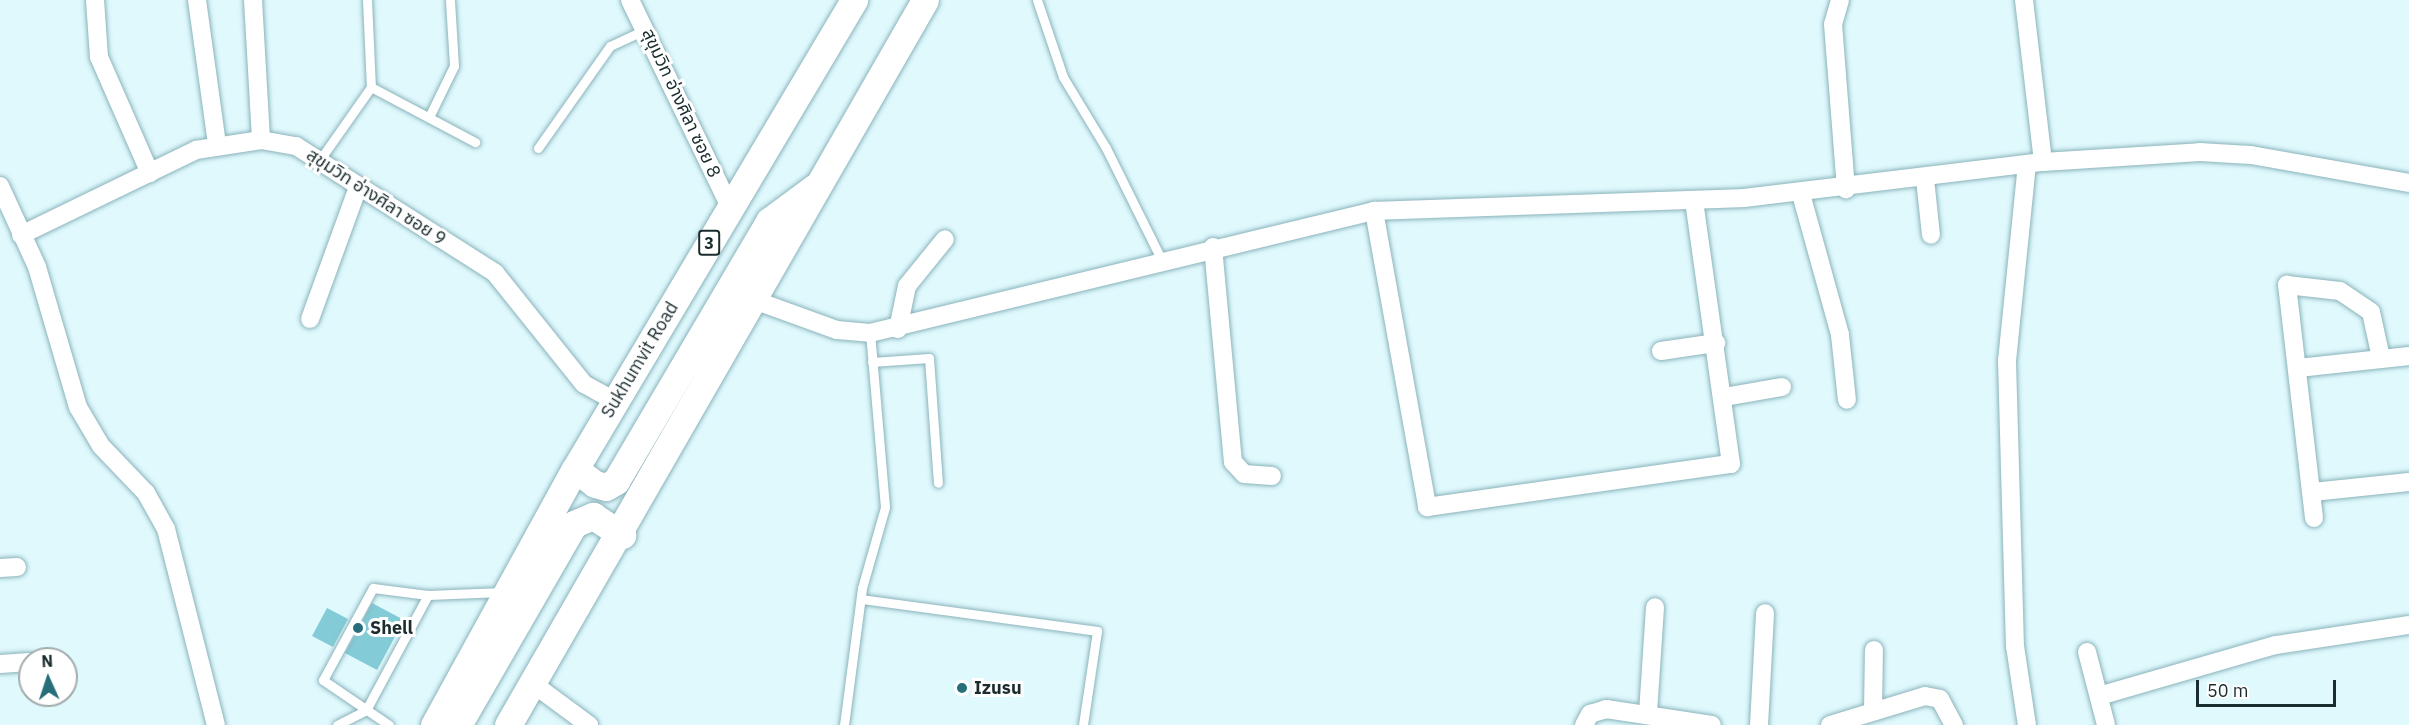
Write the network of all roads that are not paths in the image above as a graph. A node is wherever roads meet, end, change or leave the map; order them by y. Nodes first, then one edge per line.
1 (94, 0) edge
2 (197, 0) edge
3 (253, 0) edge
4 (367, 0) edge
5 (450, 0) edge
6 (630, 0) edge
7 (854, 0) edge
8 (925, 0) edge
9 (1037, 0) edge
10 (1840, 0) edge
11 (2024, 0) edge
12 (646, 29) junction
13 (371, 87) junction
14 (429, 117) junction
15 (261, 140) junction
16 (475, 142) dead end
17 (217, 145) junction
18 (538, 148) dead end
19 (319, 161) junction
20 (2035, 163) junction
21 (150, 173) junction
22 (825, 179) junction
23 (1925, 179) junction
24 (2405, 184) edge
25 (0, 186) edge
26 (358, 187) junction
27 (1846, 189) junction
28 (1801, 194) junction
29 (1694, 201) junction
30 (730, 207) junction
31 (1374, 211) junction
32 (21, 235) junction
33 (1931, 235) dead end
34 (945, 239) dead end
35 (1214, 247) junction
36 (1161, 259) junction
37 (754, 300) junction
38 (310, 319) dead end
39 (898, 328) junction
40 (870, 333) junction
41 (1716, 343) junction
42 (1661, 351) dead end
43 (2409, 356) edge
44 (2382, 358) junction
45 (872, 362) junction
46 (2298, 368) junction
47 (1782, 387) dead end
48 (1724, 397) junction
49 (1847, 400) dead end
50 (615, 401) junction
51 (575, 469) junction
52 (1272, 476) dead end
53 (2409, 482) edge
54 (938, 483) dead end
55 (2312, 492) junction
56 (2314, 518) dead end
57 (622, 535) junction
58 (507, 592) junction
59 (428, 595) junction
60 (861, 599) junction
61 (1655, 607) dead end
62 (1765, 612) dead end
63 (2409, 625) edge
64 (1874, 650) dead end
65 (2087, 652) dead end
66 (18, 663) edge
67 (0, 664) edge
68 (532, 683) junction
69 (2099, 696) junction
70 (366, 710) junction
71 (1873, 711) junction
72 (1648, 713) junction
73 (216, 725) edge
74 (337, 725) edge
75 (389, 725) edge
76 (434, 725) edge
77 (458, 725) edge
78 (508, 725) edge
79 (589, 725) edge
80 (844, 725) edge
81 (1083, 725) edge
82 (1584, 725) edge
83 (1712, 725) edge
84 (1760, 725) edge
85 (1830, 725) edge
86 (1954, 725) edge
87 (2027, 725) edge
88 (2106, 725) edge

1 - 21 street
2 - 17 street
3 - 15 street
4 - 13 lane
5 - 14 lane
6 - 12 street, สุขุมวิท อ่างศิลา ซอย 8
7 - 30 main road, Sukhumvit Road / 3
8 - 22 main road
9 - 36 lane
10 - 27 street
11 - 20 street
12 - 18 lane
12 - 30 street, สุขุมวิท อ่างศิลา ซอย 8
13 - 14 lane
13 - 19 lane
14 - 16 lane
15 - 17 street, สุขุมวิท อ่างศิลา ซอย 9
15 - 19 street, สุขุมวิท อ่างศิลา ซอย 9
17 - 21 street, สุขุมวิท อ่างศิลา ซอย 9
19 - 26 street, สุขุมวิท อ่างศิลา ซอย 9
20 - 23 street
20 - 24 street
20 - 87 street
21 - 32 street, สุขุมวิท อ่างศิลา ซอย 9
22 - 37 main road
22 - 51 main road
23 - 27 street
23 - 33 street
25 - 32 street
26 - 38 street
26 - 50 street, สุขุมวิท อ่างศิลา ซอย 9
27 - 28 street
28 - 29 street
28 - 49 street
29 - 31 street
29 - 41 street
30 - 50 main road, Sukhumvit Road / 3
31 - 35 street
31 - 48 street
32 - 73 street
34 - 39 street
35 - 36 street
35 - 52 street
36 - 39 street
37 - 40 street
37 - 57 main road
39 - 40 street
40 - 45 lane
41 - 42 street
41 - 48 street
43 - 44 street
44 - 46 street
44 - 46 street
45 - 54 lane
45 - 60 lane
46 - 55 street
47 - 48 street
50 - 51 main road, Sukhumvit Road / 3
51 - 58 main road, Sukhumvit Road / 3
53 - 55 street
55 - 56 street
57 - 68 main road
57 - 77 main road
58 - 59 lane
58 - 76 main road, Sukhumvit Road / 3
59 - 70 lane
59 - 70 lane
60 - 80 lane
60 - 81 lane
61 - 72 street
62 - 84 street
63 - 69 street
64 - 71 street
65 - 69 street
66 - 67 street
68 - 78 main road
68 - 79 street
69 - 88 street
70 - 74 lane
70 - 75 lane
71 - 85 street
71 - 86 street
72 - 82 street
72 - 83 street

